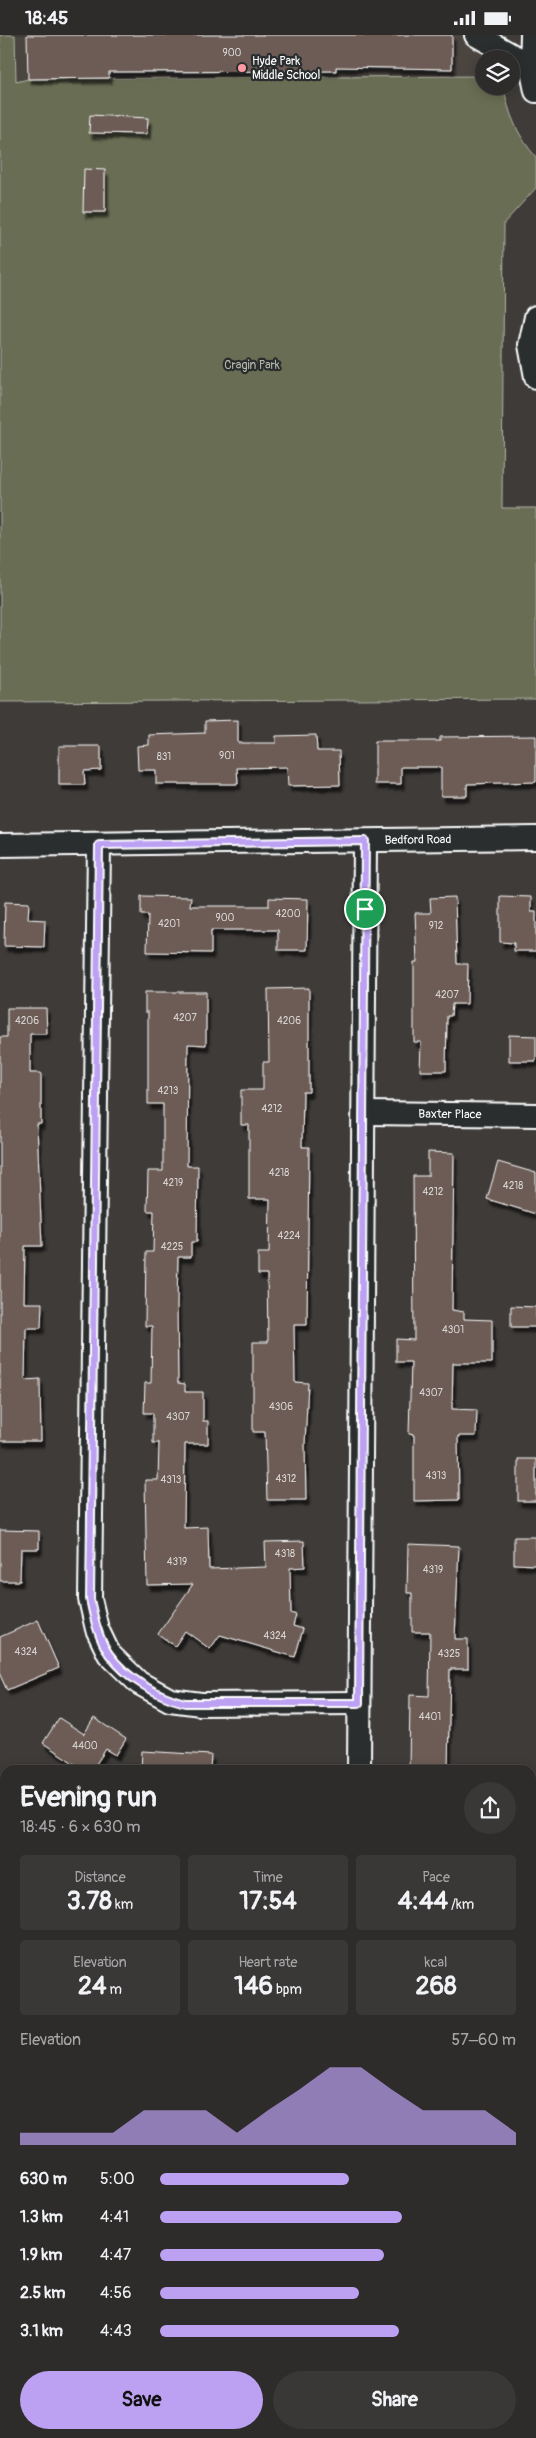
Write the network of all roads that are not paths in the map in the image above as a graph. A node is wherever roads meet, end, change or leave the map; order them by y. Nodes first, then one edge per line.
1 (476, 35) edge
2 (532, 35) edge
3 (532, 66) junction
4 (536, 91) edge
5 (536, 317) edge
6 (536, 377) edge
7 (536, 838) edge
8 (365, 841) junction
9 (0, 845) edge
10 (99, 845) junction
11 (364, 1113) junction
12 (536, 1115) edge
13 (359, 1703) junction
14 (359, 1765) edge

1 - 3 street
2 - 3 street
3 - 4 street
5 - 6 street
7 - 8 street, Bedford Road
8 - 10 street, Bedford Road
8 - 11 street
9 - 10 street, Bedford Road
10 - 13 street
11 - 12 street, Baxter Place
11 - 13 street
13 - 14 street

